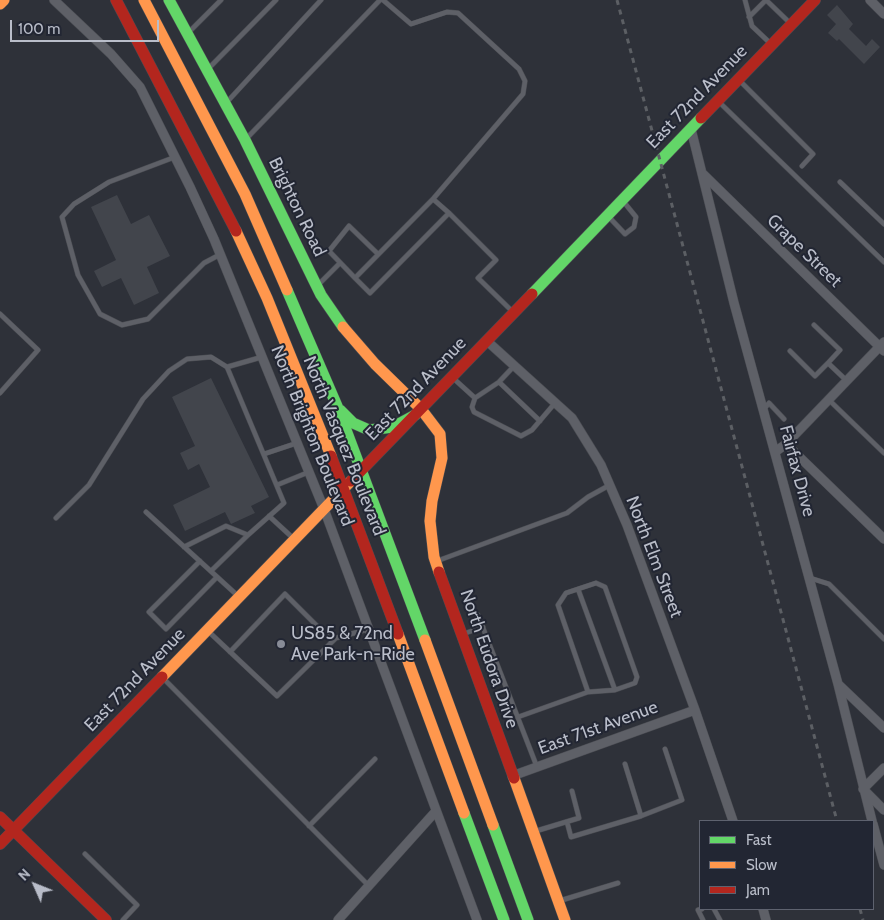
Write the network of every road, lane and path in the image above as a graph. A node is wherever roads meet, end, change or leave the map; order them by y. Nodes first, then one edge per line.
1 (4, 0) edge
2 (54, 0) edge
3 (116, 0) edge
4 (144, 0) edge
5 (169, 0) edge
6 (221, 0) edge
7 (276, 0) edge
8 (321, 0) edge
9 (382, 0) edge
10 (745, 0) edge
11 (766, 0) edge
12 (816, 0) edge
13 (870, 0) edge
14 (0, 4) edge
15 (884, 14) edge
16 (750, 17) junction
17 (792, 24) junction
18 (187, 34) junction
19 (772, 45) junction
20 (207, 70) junction
21 (739, 80) junction
22 (718, 101) junction
23 (226, 104) junction
24 (691, 129) junction
25 (245, 140) junction
26 (176, 156) junction
27 (802, 166) dead end
28 (702, 174) junction
29 (840, 182) dead end
30 (433, 199) junction
31 (622, 200) junction
32 (449, 213) junction
33 (607, 215) junction
34 (884, 224) edge
35 (220, 254) junction
36 (378, 254) junction
37 (884, 262) edge
38 (340, 263) junction
39 (355, 278) junction
40 (316, 287) junction
41 (514, 313) junction
42 (0, 314) edge
43 (814, 325) dead end
44 (487, 340) junction
45 (882, 347) edge
46 (790, 351) dead end
47 (262, 357) junction
48 (828, 363) junction
49 (515, 365) junction
50 (227, 367) junction
51 (452, 377) junction
52 (847, 381) junction
53 (499, 382) junction
54 (0, 393) edge
55 (475, 398) junction
56 (829, 400) junction
57 (555, 402) junction
58 (336, 406) junction
59 (763, 410) junction
60 (418, 412) junction
61 (784, 418) dead end
62 (540, 421) junction
63 (297, 443) junction
64 (786, 444) junction
65 (774, 452) junction
66 (884, 453) edge
67 (264, 454) junction
68 (362, 470) junction
69 (309, 472) junction
70 (277, 485) junction
71 (608, 486) junction
72 (344, 488) junction
73 (324, 509) junction
74 (146, 512) dead end
75 (269, 516) junction
76 (56, 518) dead end
77 (248, 534) junction
78 (295, 539) junction
79 (884, 539) edge
80 (184, 547) junction
81 (200, 561) junction
82 (436, 561) junction
83 (211, 571) junction
84 (218, 577) junction
85 (808, 577) junction
86 (578, 589) junction
87 (239, 597) junction
88 (478, 615) dead end
89 (482, 627) junction
90 (369, 629) junction
91 (207, 630) junction
92 (462, 635) junction
93 (884, 639) edge
94 (332, 641) junction
95 (230, 652) junction
96 (162, 677) junction
97 (838, 684) junction
98 (615, 690) junction
99 (588, 692) junction
100 (695, 710) junction
101 (518, 717) junction
102 (884, 728) edge
103 (665, 749) dead end
104 (375, 759) dead end
105 (625, 764) dead end
106 (537, 767) junction
107 (884, 768) edge
108 (512, 776) junction
109 (863, 789) junction
110 (572, 791) dead end
111 (884, 810) edge
112 (436, 811) junction
113 (641, 816) junction
114 (0, 818) edge
115 (733, 820) edge
116 (871, 820) edge
117 (567, 822) junction
118 (309, 826) junction
119 (14, 830) junction
120 (874, 830) edge
121 (532, 833) junction
122 (0, 844) edge
123 (85, 854) dead end
124 (884, 865) edge
125 (618, 883) dead end
126 (369, 886) junction
127 (558, 901) junction
128 (106, 920) edge
129 (123, 920) edge
130 (338, 920) edge
131 (477, 920) edge
132 (504, 920) edge
133 (528, 920) edge
134 (565, 920) edge

1 - 14 main road
2 - 26 street, North Brighton Boulevard
3 - 72 main road, North Vasquez Boulevard
4 - 58 main road, North Vasquez Boulevard
5 - 18 main road, Brighton Road
6 - 18 lane
7 - 20 lane
8 - 23 lane
9 - 25 lane
9 - 30 lane
10 - 16 lane
11 - 16 lane
11 - 17 lane
12 - 17 main road, East 72nd Avenue
13 - 15 street
16 - 19 lane
17 - 19 main road, East 72nd Avenue
18 - 20 main road, Brighton Road
19 - 21 main road, East 72nd Avenue
20 - 23 main road, Brighton Road
21 - 22 main road, East 72nd Avenue
21 - 27 lane
22 - 24 main road, East 72nd Avenue
22 - 37 lane
23 - 25 main road, Brighton Road
24 - 28 street, Fairfax Drive
24 - 31 main road, East 72nd Avenue
25 - 40 main road, Brighton Road
26 - 35 street, North Brighton Boulevard
26 - 35 lane
28 - 45 street, Grape Street
28 - 59 street, Fairfax Drive
29 - 34 lane
30 - 32 lane
30 - 36 lane
31 - 33 main road, East 72nd Avenue
31 - 33 lane
32 - 39 lane
32 - 41 lane
33 - 41 main road, East 72nd Avenue
35 - 47 street, North Brighton Boulevard
36 - 38 lane
36 - 39 lane
38 - 39 lane
38 - 40 lane
40 - 60 main road, Brighton Road
41 - 44 main road, East 72nd Avenue
42 - 54 lane
43 - 48 lane
44 - 49 street, North Elm Street
44 - 51 main road, East 72nd Avenue
45 - 52 street
46 - 48 lane
47 - 50 lane
47 - 63 street, North Brighton Boulevard
48 - 52 lane
49 - 53 lane
49 - 57 street, North Elm Street
50 - 67 lane
50 - 76 lane
51 - 55 lane
51 - 60 main road, East 72nd Avenue
52 - 56 street
53 - 55 lane
53 - 62 lane
55 - 62 lane
56 - 64 street
56 - 66 lane
57 - 62 lane
57 - 71 street, North Elm Street
58 - 60 main road
58 - 68 main road, North Vasquez Boulevard
59 - 61 lane
59 - 65 street, Fairfax Drive
60 - 68 main road, East 72nd Avenue
60 - 82 main road, North Eudora Drive
63 - 67 lane
63 - 69 street, North Brighton Boulevard
64 - 65 street
64 - 79 street
65 - 85 street, Fairfax Drive
67 - 70 lane
68 - 72 main road, East 72nd Avenue
68 - 133 main road, North Vasquez Boulevard
69 - 70 lane
69 - 73 street, North Brighton Boulevard
70 - 75 lane
71 - 82 lane
71 - 100 street, North Elm Street
72 - 73 main road, East 72nd Avenue
72 - 132 main road, North Vasquez Boulevard
73 - 78 main road, East 72nd Avenue
73 - 90 street, North Brighton Boulevard
74 - 80 lane
75 - 77 lane
75 - 78 lane
77 - 80 lane
77 - 83 lane
78 - 87 main road, East 72nd Avenue
80 - 81 lane
81 - 83 lane
81 - 84 lane
82 - 92 main road, North Eudora Drive
83 - 84 lane
84 - 87 lane
85 - 93 lane
85 - 97 street, Fairfax Drive
86 - 98 lane
86 - 98 lane
86 - 99 lane
87 - 91 main road, East 72nd Avenue
88 - 89 lane
89 - 92 lane
89 - 101 lane
90 - 94 lane
90 - 112 street, North Brighton Boulevard
91 - 95 lane
91 - 96 main road, East 72nd Avenue
92 - 108 main road, North Eudora Drive
94 - 95 lane
94 - 95 lane
96 - 118 lane
96 - 119 main road, East 72nd Avenue
97 - 102 street
97 - 109 street, Fairfax Drive
98 - 99 lane
99 - 101 lane
100 - 106 street, East 71st Avenue
100 - 115 street, North Elm Street
101 - 106 lane
103 - 113 lane
104 - 118 lane
105 - 113 lane
106 - 108 street, East 71st Avenue
107 - 109 street
108 - 121 main road, North Eudora Drive
109 - 111 street
109 - 116 street, Fairfax Drive
110 - 117 lane
112 - 126 street
112 - 131 street, North Brighton Boulevard
113 - 117 lane
114 - 119 main road
117 - 121 lane
118 - 126 lane
119 - 122 main road, East 72nd Avenue
119 - 128 main road
120 - 124 street, Fairfax Drive
121 - 127 main road, North Eudora Drive
123 - 129 lane
125 - 127 lane
126 - 130 street
127 - 134 main road, North Eudora Drive

